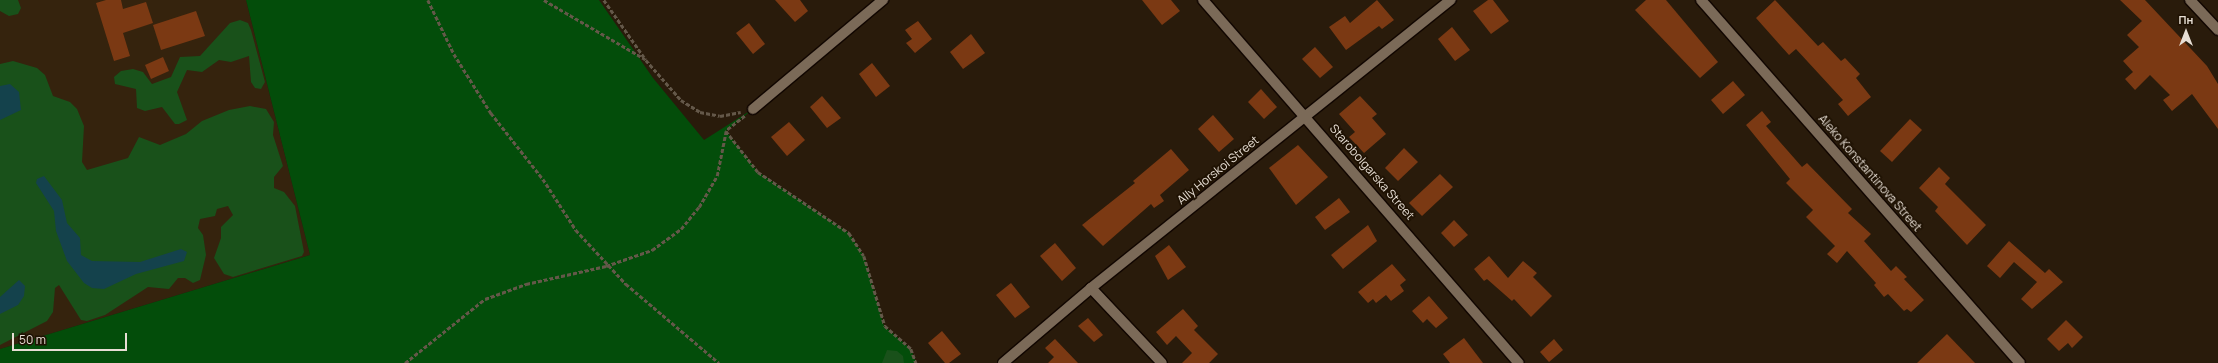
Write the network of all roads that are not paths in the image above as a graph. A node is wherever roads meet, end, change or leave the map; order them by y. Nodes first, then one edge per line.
1 (883, 0) edge
2 (1203, 0) edge
3 (1451, 0) edge
4 (1701, 0) edge
5 (2190, 0) edge
6 (2218, 30) edge
7 (753, 109) road end
8 (1306, 116) junction
9 (1090, 288) junction
10 (1003, 363) edge
11 (1162, 363) edge
12 (1518, 363) edge
13 (2020, 363) edge

1 - 7 street
2 - 8 street, Starobolgarska Street
3 - 8 street, Ally Horskoi Street
4 - 13 street, Aleko Konstantinova Street
5 - 6 street
8 - 9 street, Ally Horskoi Street
8 - 12 street, Starobolgarska Street
9 - 10 street, Ally Horskoi Street
9 - 11 street

